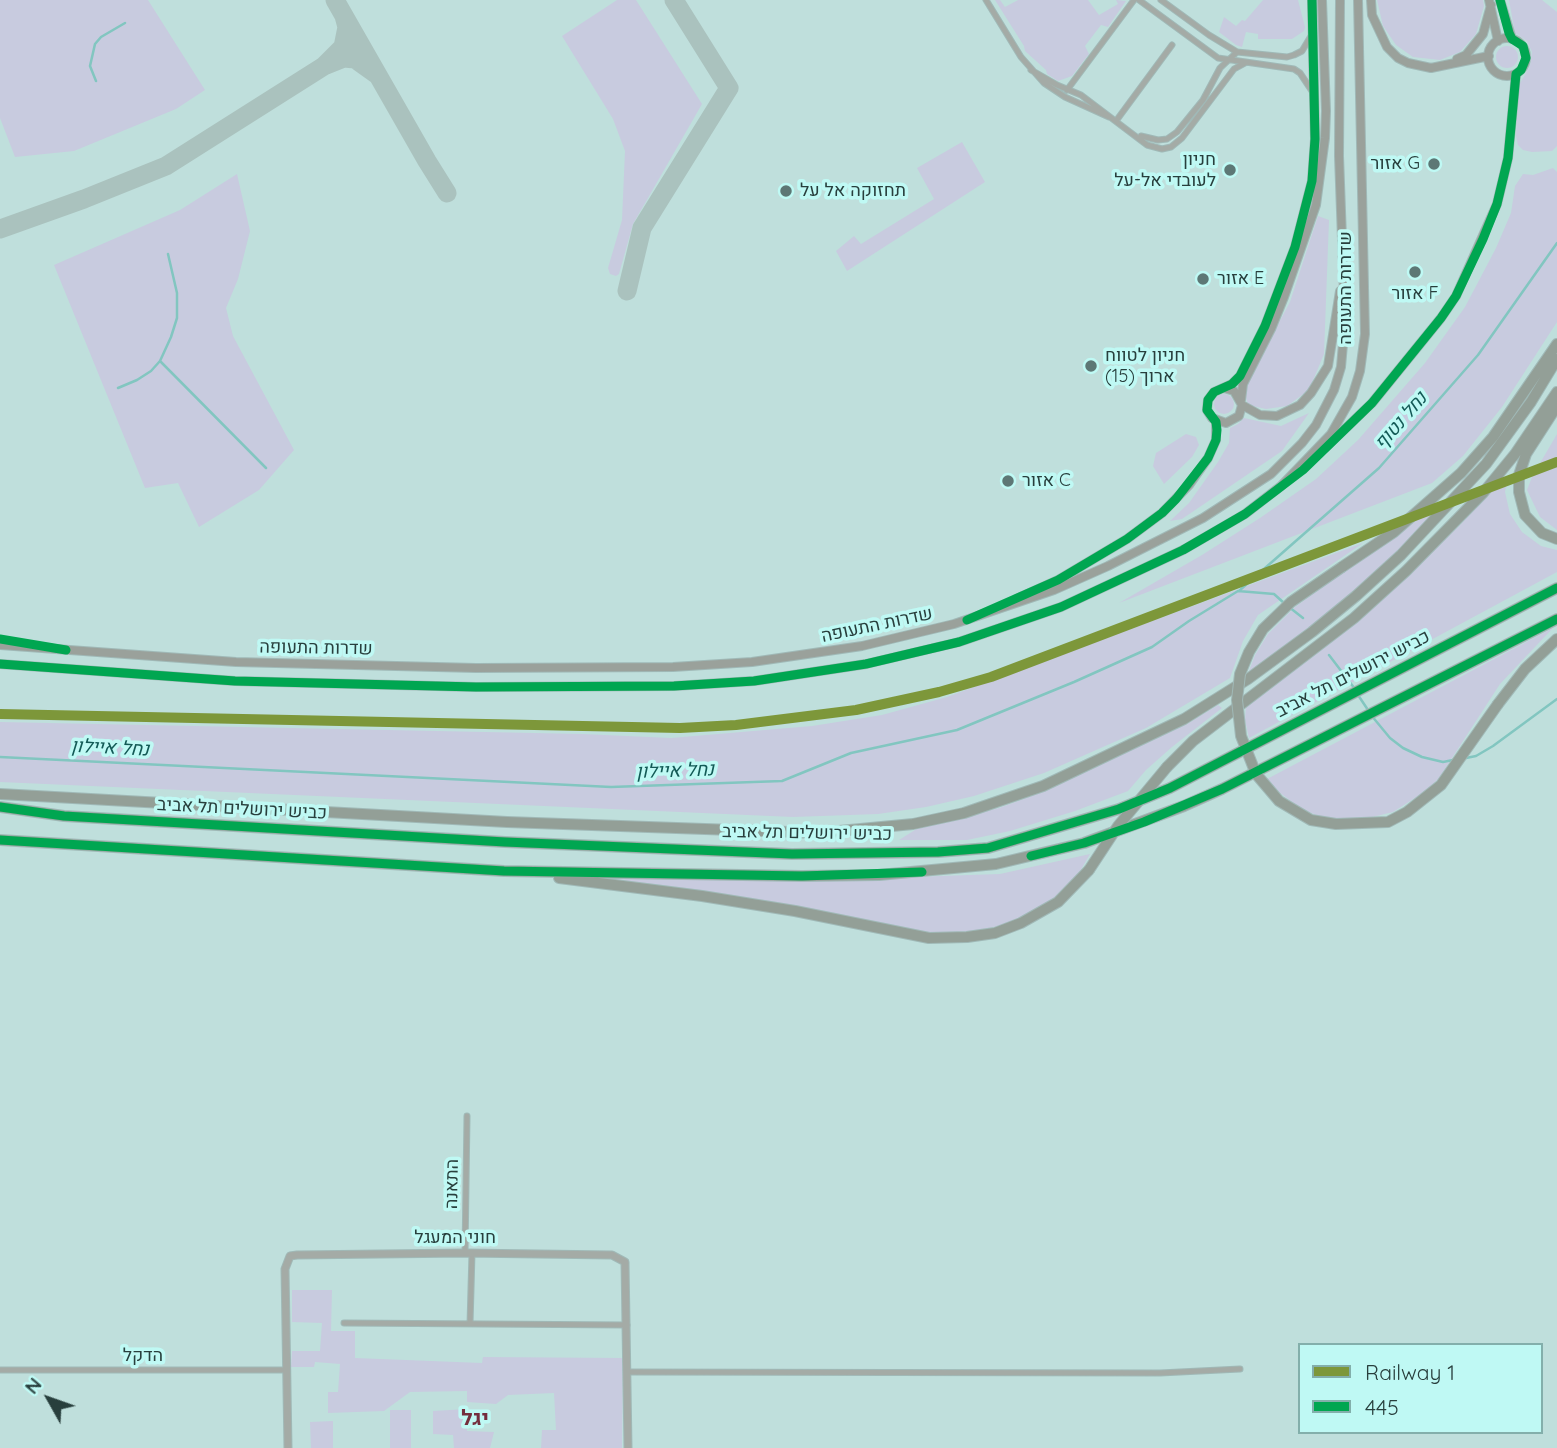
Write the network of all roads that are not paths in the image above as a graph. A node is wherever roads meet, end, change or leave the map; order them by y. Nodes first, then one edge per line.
1 (986, 0) edge
2 (1136, 0) edge
3 (1161, 0) edge
4 (1312, 0) edge
5 (1322, 0) edge
6 (1340, 0) edge
7 (1358, 0) edge
8 (1371, 0) edge
9 (1500, 0) edge
10 (1490, 3) edge
11 (1312, 33) junction
12 (1512, 39) junction
13 (1498, 41) junction
14 (1172, 45) dead end
15 (1233, 57) junction
16 (1489, 57) junction
17 (1218, 58) junction
18 (1245, 63) junction
19 (1220, 68) junction
20 (1432, 68) junction
21 (1031, 69) junction
22 (1516, 74) junction
23 (1229, 75) junction
24 (1074, 83) junction
25 (1057, 85) junction
26 (1067, 93) junction
27 (1314, 94) junction
28 (1081, 95) junction
29 (1194, 117) junction
30 (1114, 119) junction
31 (1343, 267) junction
32 (1557, 344) edge
33 (1557, 359) edge
34 (1224, 388) junction
35 (1557, 392) edge
36 (1242, 403) junction
37 (1557, 407) edge
38 (1216, 422) junction
39 (1281, 486) junction
40 (1557, 539) edge
41 (1557, 588) edge
42 (978, 616) junction
43 (1557, 620) edge
44 (0, 639) edge
45 (1557, 639) edge
46 (0, 645) edge
47 (47, 648) junction
48 (0, 664) edge
49 (0, 794) edge
50 (0, 807) edge
51 (0, 813) edge
52 (64, 816) junction
53 (0, 840) edge
54 (504, 871) junction
55 (467, 1116) dead end
56 (468, 1253) junction
57 (344, 1323) dead end
58 (470, 1324) junction
59 (627, 1325) junction
60 (1240, 1369) dead end
61 (0, 1370) edge
62 (286, 1370) junction
63 (628, 1372) junction
64 (288, 1448) edge
65 (628, 1448) edge

1 - 21 street
2 - 17 street
2 - 24 street
3 - 15 street
4 - 11 main road
5 - 36 main road
6 - 31 main road, שדרות התעופה
7 - 39 main road, שדרות התעופה
8 - 20 main road
9 - 12 main road
10 - 13 main road
10 - 20 main road
11 - 15 street
11 - 27 main road
12 - 13 main road
12 - 22 main road
13 - 16 main road
14 - 30 street
15 - 17 street
15 - 18 street
15 - 19 street
15 - 23 street
16 - 20 main road
16 - 22 main road
17 - 19 street
18 - 23 street
18 - 27 street
19 - 29 street
21 - 25 street
21 - 26 street
22 - 39 main road
23 - 29 street
24 - 25 street
24 - 26 street
24 - 28 street
25 - 26 street
26 - 28 street
26 - 30 street
27 - 34 main road
28 - 30 street
29 - 30 street
31 - 36 main road
31 - 42 main road, שדרות התעופה
32 - 45 highway, bridge
33 - 49 highway
34 - 36 main road
34 - 38 main road
35 - 54 highway, bridge
36 - 38 main road
37 - 40 highway
38 - 42 main road
39 - 48 main road, שדרות התעופה
41 - 52 highway, כביש ירושלים תל אביב
42 - 47 main road, שדרות התעופה
43 - 54 highway
44 - 47 street
46 - 47 main road, שדרות התעופה
50 - 52 highway, כביש ירושלים תל אביב
51 - 52 highway
53 - 54 highway
55 - 56 street, התאנה
56 - 58 street, התאנה
56 - 59 street, חוני המעגל
56 - 62 street, חוני המעגל
57 - 58 street
58 - 59 street
59 - 63 street, חוני המעגל
60 - 63 street
61 - 62 street, הדקל
62 - 64 street, חוני המעגל
63 - 65 street, חוני המעגל

